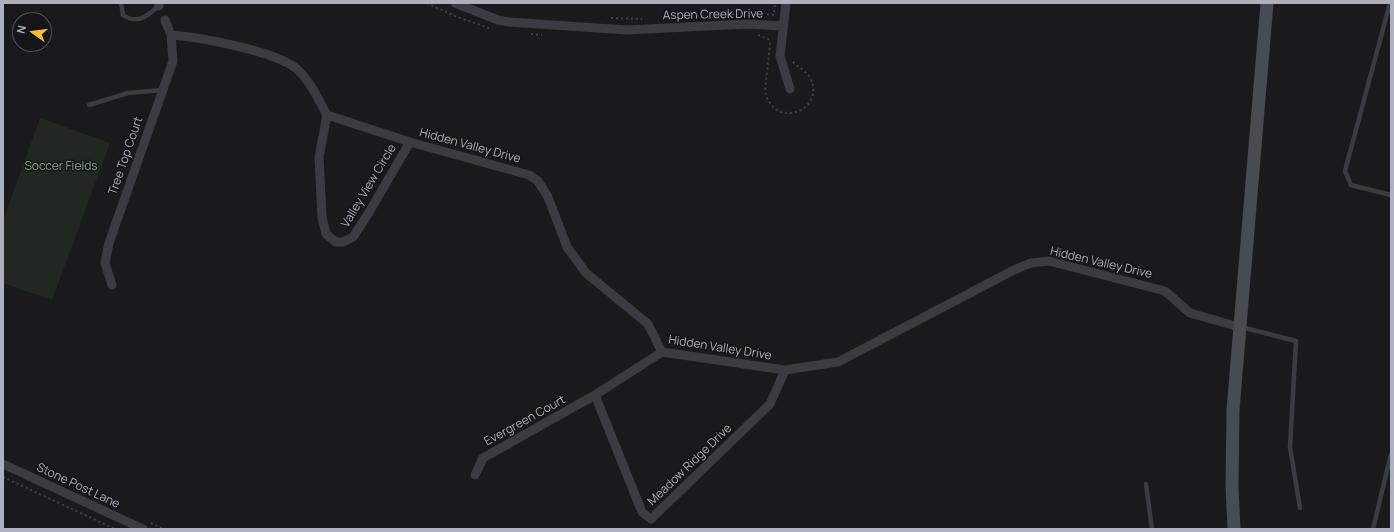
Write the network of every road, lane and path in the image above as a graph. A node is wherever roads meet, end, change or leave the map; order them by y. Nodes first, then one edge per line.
1 (121, 3) edge
2 (427, 3) edge
3 (455, 3) edge
4 (775, 3) edge
5 (786, 3) edge
6 (1267, 3) edge
7 (1390, 3) edge
8 (159, 4) edge
9 (746, 14) dead end
10 (760, 14) dead end
11 (673, 17) dead end
12 (608, 18) dead end
13 (644, 19) dead end
14 (165, 20) dead end
15 (784, 26) junction
16 (495, 29) dead end
17 (526, 34) dead end
18 (752, 34) dead end
19 (171, 35) junction
20 (549, 35) dead end
21 (771, 37) dead end
22 (768, 40) junction
23 (791, 59) dead end
24 (162, 90) junction
25 (790, 90) dead end
26 (89, 105) dead end
27 (327, 115) junction
28 (410, 142) junction
29 (1391, 196) edge
30 (112, 285) dead end
31 (1239, 327) junction
32 (662, 352) junction
33 (786, 370) junction
34 (595, 395) junction
35 (1391, 454) edge
36 (3, 464) edge
37 (475, 475) dead end
38 (3, 477) edge
39 (1146, 484) dead end
40 (1300, 508) dead end
41 (115, 529) edge
42 (142, 529) edge
43 (1152, 529) edge
44 (1234, 529) edge
45 (1373, 529) edge

1 - 8 lane
2 - 16 path
3 - 15 street, Aspen Creek Drive
4 - 10 path
5 - 15 street
6 - 31 main road
7 - 29 lane
9 - 11 path
12 - 13 path
14 - 19 street, Tree Top Court
15 - 25 street
17 - 20 path
18 - 22 path
19 - 24 street, Tree Top Court
19 - 27 street
21 - 22 path
22 - 23 path
24 - 26 lane
24 - 30 street, Tree Top Court
27 - 28 street, Hidden Valley Drive
27 - 28 street, Valley View Circle
28 - 32 street, Hidden Valley Drive
31 - 33 street, Hidden Valley Drive
31 - 40 lane
31 - 44 main road
32 - 33 street, Hidden Valley Drive
32 - 34 street
33 - 34 street, Meadow Ridge Drive
34 - 37 street, Evergreen Court
35 - 45 lane
36 - 42 street, Stone Post Lane
38 - 41 path
39 - 43 lane

